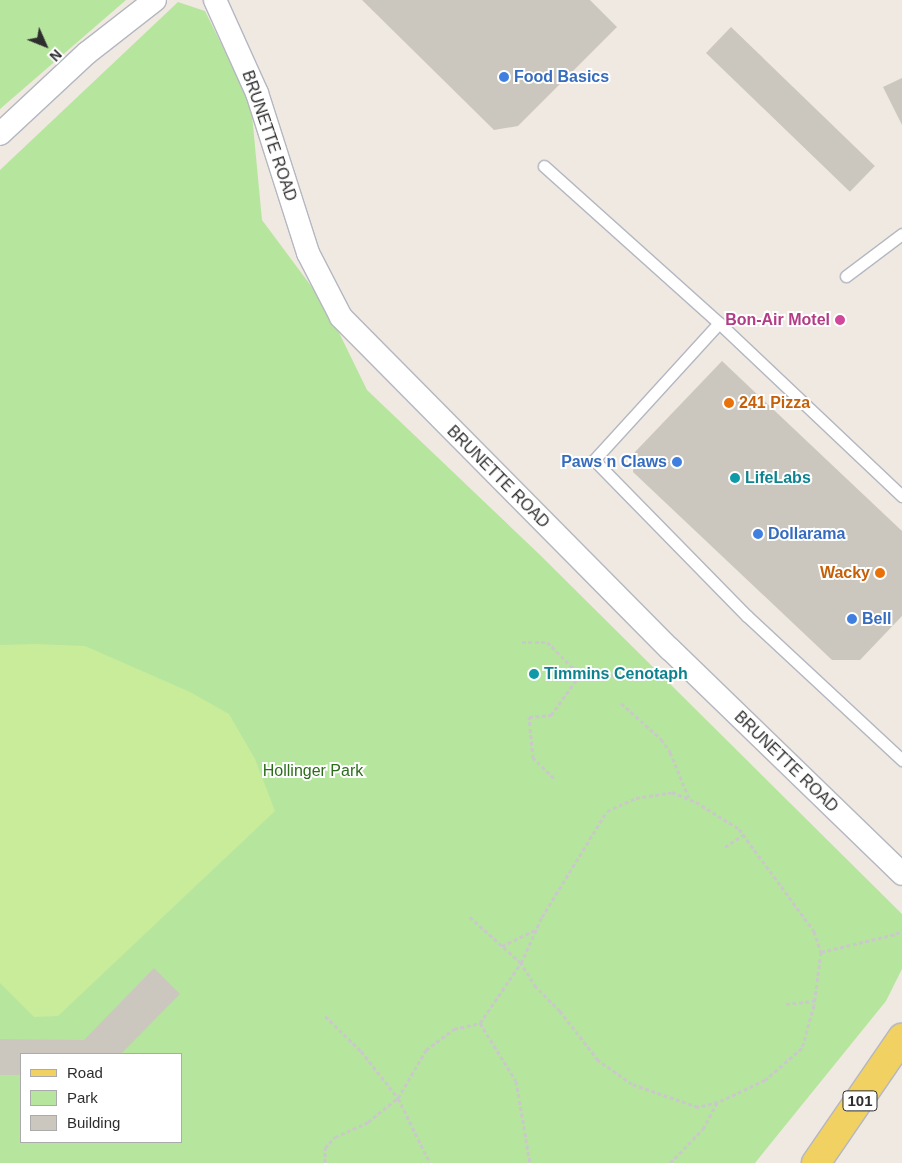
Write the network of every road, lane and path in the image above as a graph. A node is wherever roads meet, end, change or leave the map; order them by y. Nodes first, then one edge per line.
1 (155, 0) edge
2 (215, 0) edge
3 (0, 134) edge
4 (544, 166) dead end
5 (902, 234) edge
6 (846, 276) dead end
7 (719, 323) junction
8 (902, 496) edge
9 (522, 642) dead end
10 (647, 674) dead end
11 (580, 675) junction
12 (621, 703) dead end
13 (902, 760) edge
14 (554, 778) dead end
15 (690, 798) junction
16 (743, 835) junction
17 (725, 847) dead end
18 (902, 874) edge
19 (470, 917) dead end
20 (535, 930) junction
21 (902, 930) edge
22 (502, 946) junction
23 (821, 952) junction
24 (521, 963) junction
25 (814, 1001) junction
26 (786, 1004) dead end
27 (324, 1016) dead end
28 (480, 1023) junction
29 (902, 1038) edge
30 (398, 1098) junction
31 (718, 1102) junction
32 (326, 1163) edge
33 (430, 1163) edge
34 (530, 1163) edge
35 (670, 1163) edge
36 (816, 1163) edge

1 - 3 street
2 - 18 street, BRUNETTE ROAD
4 - 7 lane
5 - 6 lane
7 - 8 lane
7 - 13 lane
9 - 11 path
10 - 11 path
11 - 14 path
12 - 15 path
15 - 16 path
15 - 20 path
16 - 17 path
16 - 23 path
19 - 22 path
20 - 22 path
20 - 24 path
21 - 23 path
22 - 24 path
23 - 25 path
24 - 28 path
24 - 31 path
25 - 26 path
25 - 31 path
27 - 30 path
28 - 30 path
28 - 34 path
29 - 36 main road, 101
30 - 32 path
30 - 33 path
31 - 35 path

